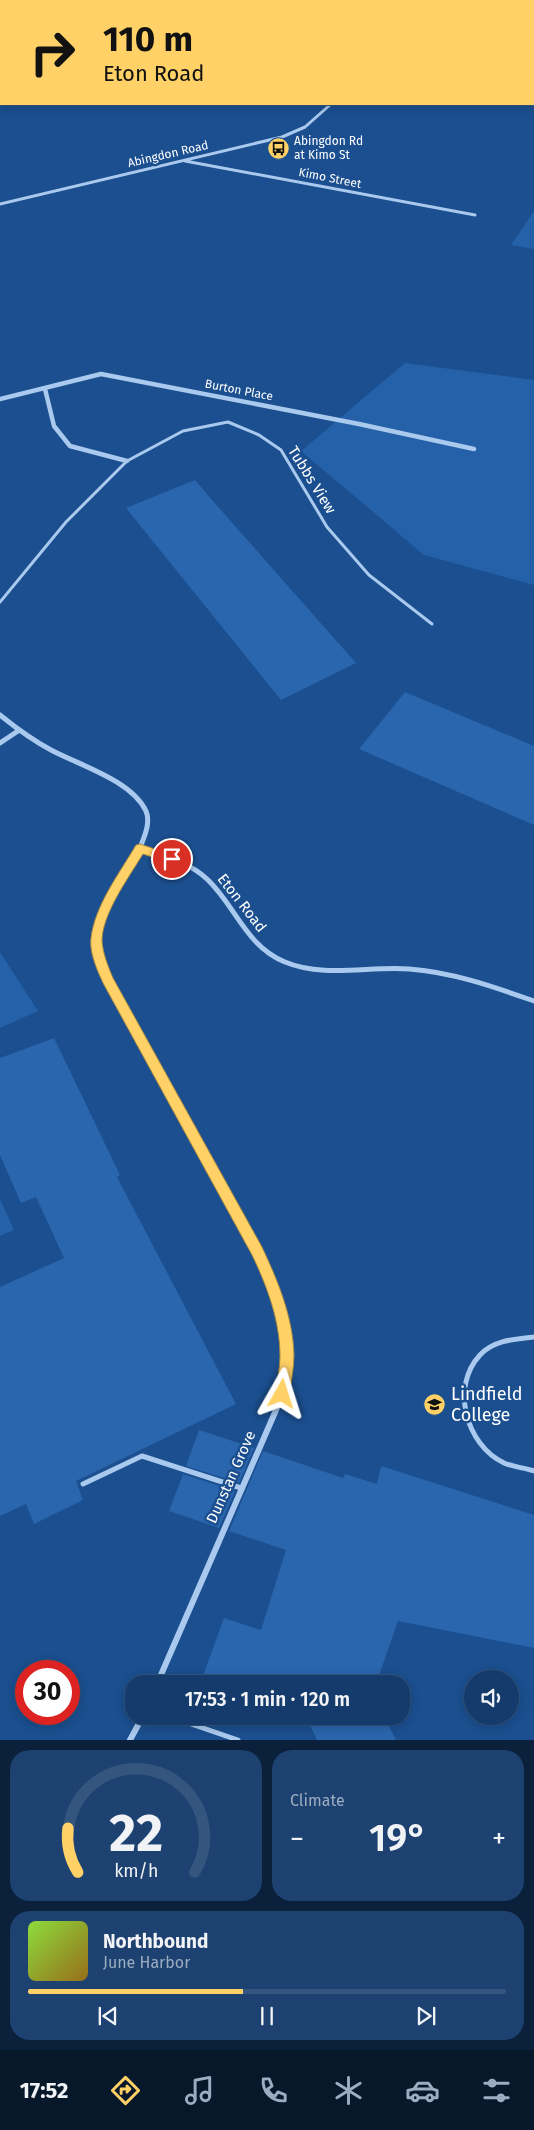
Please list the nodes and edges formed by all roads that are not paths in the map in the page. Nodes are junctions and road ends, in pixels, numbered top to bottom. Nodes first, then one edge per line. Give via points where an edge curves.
1 (330, 105) edge
2 (182, 161) junction
3 (0, 204) edge
4 (475, 215) dead end
5 (44, 389) junction
6 (0, 399) edge
7 (474, 449) dead end
8 (127, 461) junction
9 (0, 602) edge
10 (432, 624) dead end
11 (0, 715) edge
12 (18, 731) junction
13 (0, 743) edge
14 (140, 848) junction
15 (534, 1001) edge
16 (534, 1337) edge
17 (534, 1471) edge
18 (83, 1484) dead end
19 (241, 1488) junction
20 (161, 1675) edge
21 (138, 1725) edge
22 (194, 1725) edge
23 (130, 1740) edge
24 (238, 1740) edge

1 - 2 street, Abingdon Road via 305,127 282,137
2 - 3 street, Abingdon Road
2 - 4 street, Kimo Street
5 - 6 street, Burton Place
5 - 7 street, Burton Place via 101,374
5 - 8 street via 54,426 70,446
8 - 9 lane, Tubbs View via 66,522
8 - 10 lane, Tubbs View via 183,431 228,422 260,435 281,450 327,526 370,575
11 - 12 street
12 - 13 street
12 - 14 street via 134,795 147,812 147,828
14 - 15 street, Eton Road via 172,859 207,878 244,931 262,948 284,961 307,969 396,968 430,973 466,979
14 - 19 street, Dunstan Grove via 101,921 96,940 100,960 257,1251 274,1287 287,1355 282,1394
16 - 17 lane via 502,1341 484,1352 470,1368 463,1387 463,1401 470,1429 483,1448 502,1462 524,1471
18 - 19 lane via 142,1456
19 - 20 street, Dunstan Grove
21 - 23 street
22 - 24 lane

